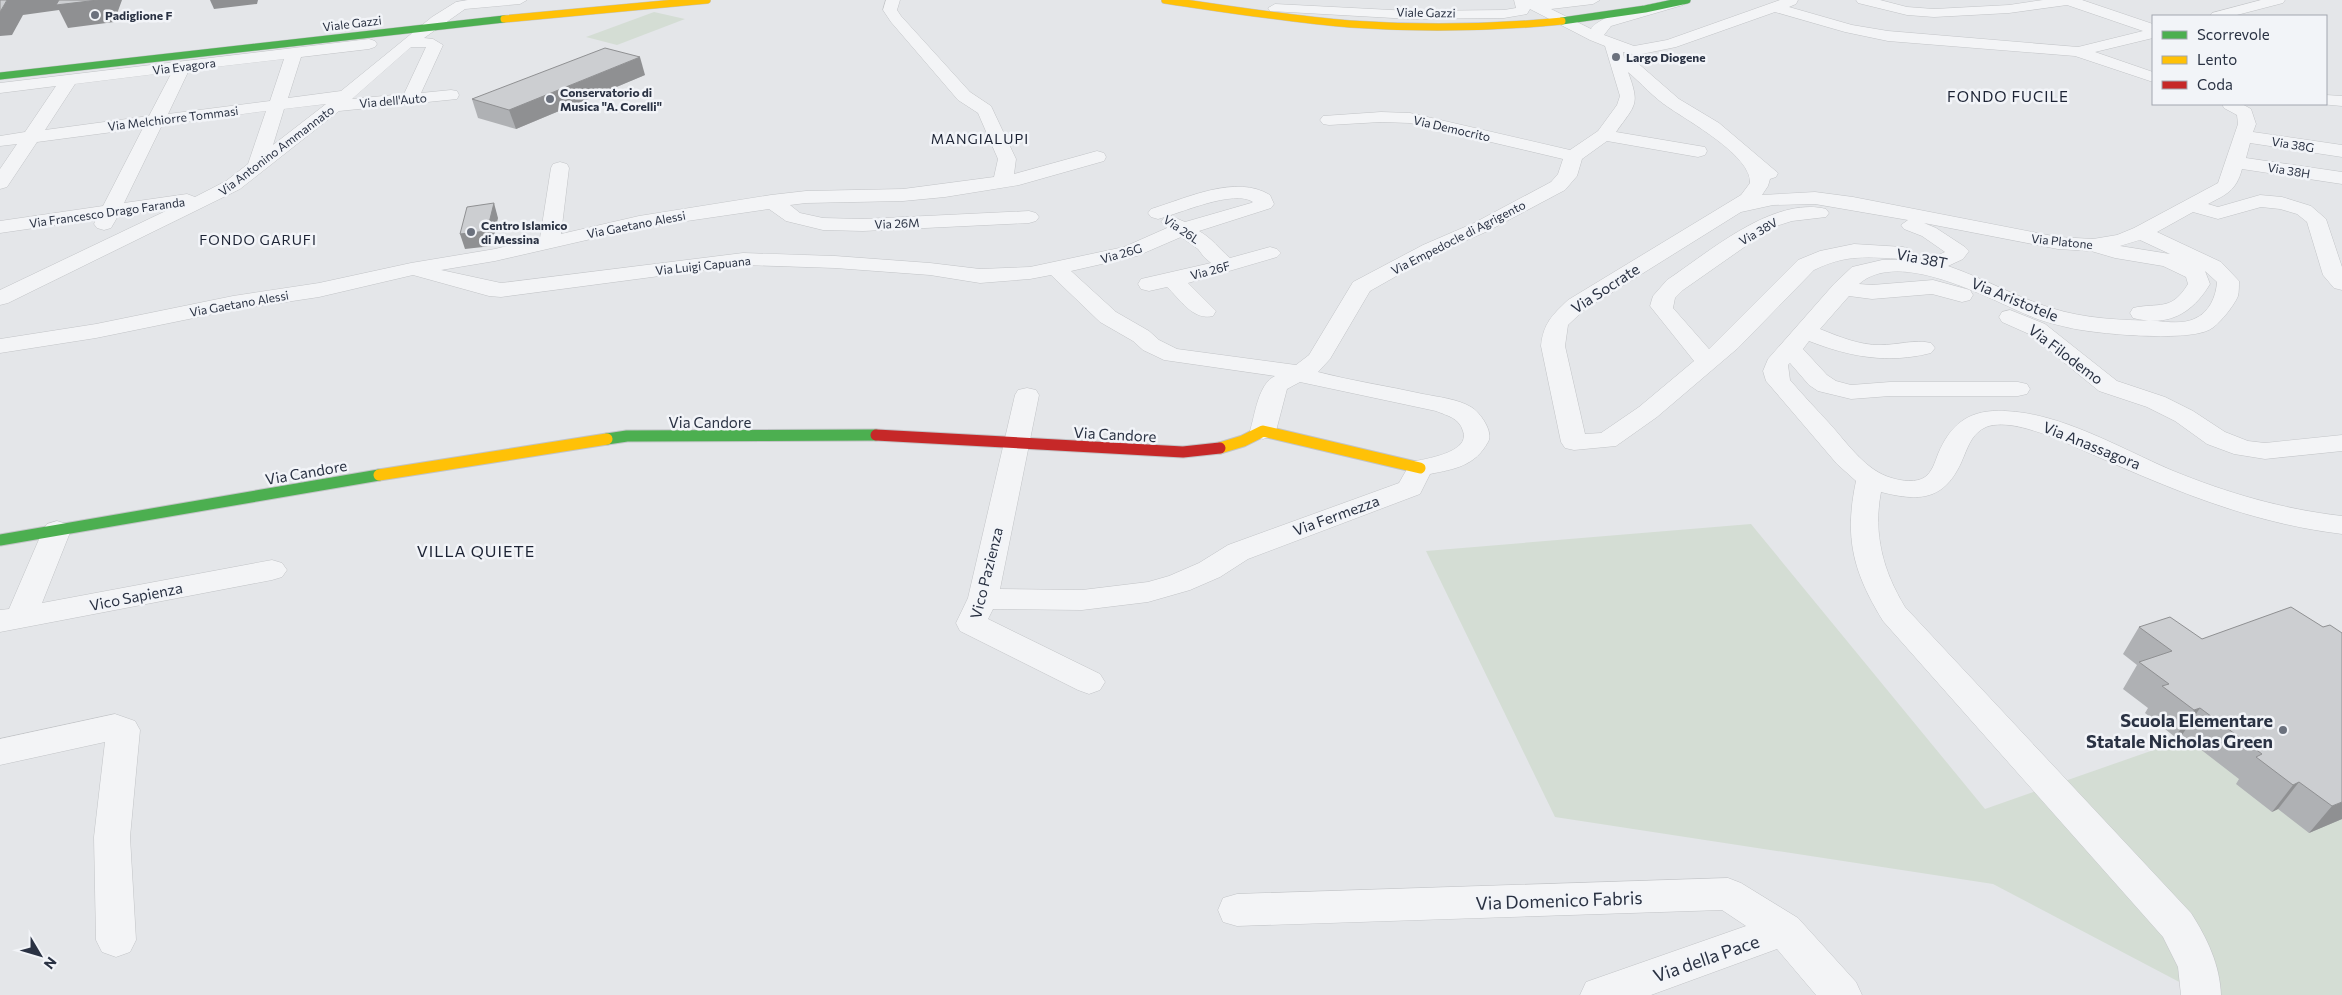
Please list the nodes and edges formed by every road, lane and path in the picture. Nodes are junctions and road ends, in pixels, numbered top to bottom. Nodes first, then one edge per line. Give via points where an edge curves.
1 (520, 0) edge
2 (639, 0) edge
3 (707, 0) edge
4 (893, 0) edge
5 (1165, 0) edge
6 (1212, 0) edge
7 (1649, 0) edge
8 (1795, 0) edge
9 (1863, 0) edge
10 (2075, 0) edge
11 (2245, 0) edge
12 (1683, 1) edge
13 (1526, 2) edge
14 (2270, 2) edge
15 (466, 3) edge
16 (1593, 5) edge
17 (1774, 7) junction
18 (1275, 8) junction
19 (2221, 15) edge
20 (1558, 17) junction
21 (2152, 23) edge
22 (432, 24) junction
23 (1478, 26) junction
24 (2152, 28) edge
25 (2152, 33) edge
26 (1595, 37) junction
27 (407, 43) junction
28 (369, 44) dead end
29 (1670, 44) junction
30 (2078, 51) junction
31 (294, 53) junction
32 (1623, 55) junction
33 (183, 66) junction
34 (0, 69) edge
35 (422, 73) junction
36 (395, 75) dead end
37 (0, 76) edge
38 (2152, 77) edge
39 (69, 80) junction
40 (0, 88) edge
41 (1686, 90) dead end
42 (451, 95) dead end
43 (410, 99) junction
44 (2327, 100) edge
45 (2342, 100) edge
46 (340, 101) junction
47 (277, 105) junction
48 (2232, 105) edge
49 (156, 120) junction
50 (1329, 120) dead end
51 (1713, 127) junction
52 (1604, 135) junction
53 (2243, 136) junction
54 (30, 137) junction
55 (0, 140) edge
56 (1698, 151) dead end
57 (2342, 151) edge
58 (1573, 156) junction
59 (1097, 157) dead end
60 (2236, 162) junction
61 (1754, 164) junction
62 (257, 166) junction
63 (560, 168) dead end
64 (2342, 178) edge
65 (1003, 182) junction
66 (0, 183) edge
67 (1790, 191) junction
68 (214, 196) junction
69 (771, 201) junction
70 (2192, 206) junction
71 (1733, 208) junction
72 (111, 211) junction
73 (1158, 212) joint
74 (1029, 217) dead end
75 (0, 227) edge
76 (1182, 230) junction
77 (2141, 232) junction
78 (550, 242) junction
79 (2093, 245) junction
80 (1270, 253) dead end
81 (89, 256) junction
82 (1944, 261) junction
83 (1227, 266) junction
84 (411, 269) junction
85 (1057, 269) junction
86 (1172, 280) junction
87 (2342, 283) edge
88 (1149, 284) dead end
89 (1842, 289) junction
90 (0, 298) edge
91 (1205, 311) dead end
92 (1796, 340) junction
93 (0, 346) edge
94 (1923, 348) dead end
95 (1708, 362) junction
96 (1299, 374) junction
97 (2018, 390) dead end
98 (1027, 395) dead end
99 (1262, 431) junction
100 (1574, 442) joint
101 (1015, 443) junction
102 (2342, 443) edge
103 (1420, 468) junction
104 (1870, 478) junction
105 (2342, 525) edge
106 (57, 530) junction
107 (0, 540) edge
108 (272, 570) dead end
109 (983, 598) junction
110 (10, 620) edge
111 (1089, 682) dead end
112 (0, 752) edge
113 (1237, 910) dead end
114 (1784, 930) junction
115 (116, 940) dead end
116 (1600, 995) edge
117 (1842, 995) edge
118 (2201, 995) edge

1 - 15 street
2 - 22 main road, Viale Gazzi
3 - 22 main road, Viale Gazzi
4 - 65 street via 890,10 896,19 964,96 985,110 1007,159
5 - 23 main road, Viale Gazzi via 1340,22
6 - 18 main road, Viale Gazzi
7 - 16 main road, Viale Gazzi
8 - 17 street
9 - 10 street via 1924,13 2009,9
10 - 21 street
10 - 24 street
11 - 14 street
12 - 20 main road, Viale Gazzi via 1628,12
12 - 26 street via 1606,23
13 - 16 street
13 - 18 street via 1522,11 1504,14 1410,15
13 - 20 street
14 - 19 street
15 - 22 street, Via Antonino Ammannato
16 - 20 main road, Viale Gazzi
17 - 29 street
17 - 30 street via 1861,32 1888,36
18 - 20 main road, Viale Gazzi via 1406,18
20 - 23 main road, Viale Gazzi
20 - 26 street
22 - 27 street, Via Antonino Ammannato
22 - 34 main road, Viale Gazzi
22 - 37 main road, Viale Gazzi
23 - 26 street via 1543,28
25 - 30 street
26 - 32 street
27 - 35 street via 435,45
27 - 46 street, Via Antonino Ammannato
28 - 31 street, Via Evagora
29 - 32 street
29 - 32 street via 1652,54 1656,60 1652,62 1641,64
30 - 38 street
31 - 33 street, Via Evagora
31 - 47 street
32 - 51 street via 1673,103
32 - 52 street via 1628,96 1626,105
33 - 39 street, Via Evagora
33 - 49 street
35 - 36 street
35 - 43 street
39 - 40 street, Via Evagora
39 - 54 street
41 - 51 street via 1698,102
42 - 43 street, Via dell'Auto
43 - 46 street, Via dell'Auto
44 - 45 street
46 - 47 street, Via Melchiorre Tommasi
46 - 62 street, Via Antonino Ammannato
47 - 49 street, Via Melchiorre Tommasi
47 - 62 street
48 - 53 street, Via Platone via 2247,118
49 - 54 street, Via Melchiorre Tommasi
49 - 72 street
50 - 58 street, Via Democrito via 1410,118
51 - 61 street
52 - 56 street
52 - 58 street
53 - 57 street, Via 38G
53 - 60 street, Via Platone
54 - 55 street, Via Melchiorre Tommasi
54 - 66 street
58 - 96 street, Via Empedocle di Agrigento via 1567,176 1558,186 1481,227 1430,249 1361,288 1318,359
59 - 65 street, Via Gaetano Alessi
60 - 64 street, Via 38H
60 - 70 street, Via Platone via 2225,187
61 - 67 street
61 - 71 street, Via Socrate via 1760,174 1760,187
62 - 68 street, Via Antonino Ammannato
63 - 78 street
65 - 69 street, Via Gaetano Alessi via 917,195 806,197
67 - 71 street, Via Socrate
67 - 79 street, Via Platone via 2050,242
68 - 72 street, Via Francesco Drago Faranda
68 - 81 street, Via Antonino Ammannato
69 - 74 street, Via 26M via 805,221 831,224
69 - 78 street, Via Gaetano Alessi via 639,222
70 - 77 street, Via Platone
70 - 87 street via 2218,213 2260,201 2304,210 2316,219 2334,275
71 - 100 street, Via Socrate via 1590,296 1558,322 1552,346
72 - 75 street, Via Francesco Drago Faranda
72 - 81 street
73 - 76 street, Via 26L
73 - 76 street, Via 26G via 1233,191 1252,192 1263,199 1264,204 1258,208
76 - 83 street, Via 26L via 1207,246
76 - 85 street, Via 26G via 1130,252
77 - 79 street, Via Platone via 2122,240
77 - 89 street, Via Aristotele via 2213,267 2228,281 2227,296 2206,323 2179,329 2073,322 2040,312 1956,276 1911,266 1882,266 1866,270
78 - 84 street, Via Gaetano Alessi
79 - 82 street, Via 38T via 2179,264 2196,274 2199,284 2184,305 2167,312 2088,311 2047,301
80 - 83 street, Via 26F
81 - 90 street, Via Antonino Ammannato
82 - 95 street, Via 38T via 1868,250 1840,252 1817,260 1798,272
82 - 95 street, Via 38V via 1958,251 1929,232 1910,225 1825,213 1773,220 1675,285 1664,296 1661,306 1664,311
83 - 86 street, Via 26F
84 - 85 street, Via Luigi Capuana via 501,290 743,260 835,262 980,276
84 - 93 street, Via Gaetano Alessi via 319,290 240,302 96,332
85 - 96 street via 1108,317 1160,350 1172,355
86 - 88 street, Via 26F
86 - 91 street
89 - 92 street, Via Aristotele
89 - 102 street, Via Filodemo via 1872,292 1934,287 1960,294 2037,329 2108,386 2163,406 2216,438 2243,448 2264,452
92 - 94 street via 1880,352
92 - 97 street via 1818,380 1850,392
92 - 104 street, Via Aristotele via 1776,364 1778,380 1853,466
95 - 100 street, Via 38T via 1614,436 1597,442
96 - 99 street, Via Empedocle di Agrigento via 1275,388
96 - 103 street via 1442,405 1469,418 1477,440 1468,453 1446,463
98 - 101 street, Vico Pazienza
99 - 101 main road, Via Candore via 1246,442 1228,447 1183,452
99 - 103 main road
101 - 106 main road, Via Candore via 885,435 627,436
101 - 109 street, Vico Pazienza
103 - 109 street, Via Fermezza via 1410,488 1238,552 1210,570 1170,586 1126,596 1056,602
104 - 105 street, Via Anassagora via 1901,488 1926,487 1941,475 1966,429 1979,422 2012,419 2059,431 2256,510 2314,523
104 - 118 street via 1864,521 1868,565 1894,614 2177,925 2196,959
106 - 107 main road, Via Candore
106 - 110 street
108 - 110 street, Vico Sapienza
109 - 111 street, Vico Pazienza via 971,623
112 - 115 street via 115,728 122,730 112,836
113 - 114 street, Via Domenico Fabris via 1728,894
114 - 116 street, Via della Pace
114 - 117 street, Via Domenico Fabris

